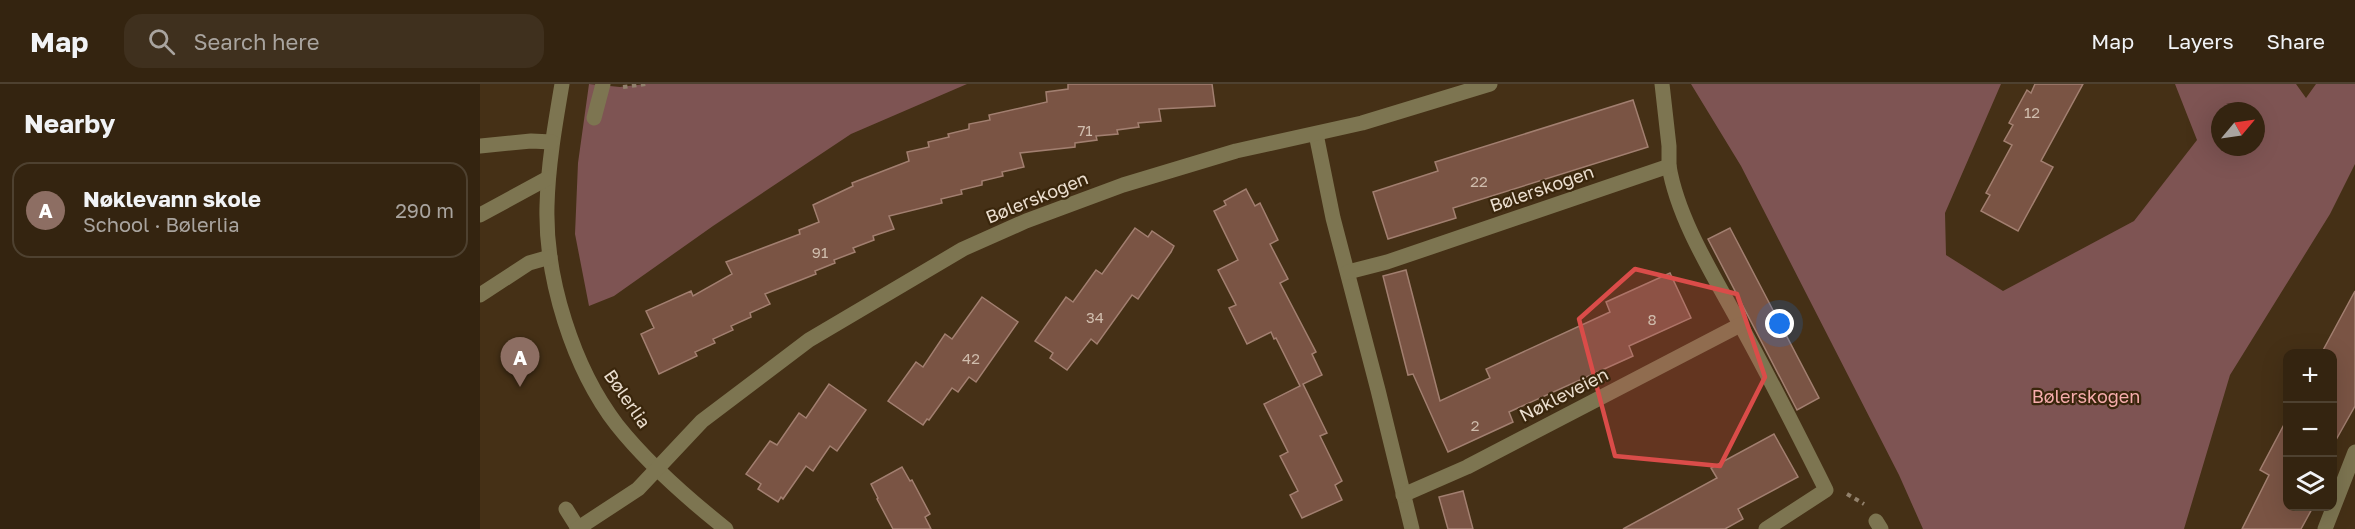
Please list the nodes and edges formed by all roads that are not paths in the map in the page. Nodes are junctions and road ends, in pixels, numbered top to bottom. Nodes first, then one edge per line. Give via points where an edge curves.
1 (562, 84) edge
2 (603, 84) edge
3 (1490, 84) edge
4 (1662, 84) edge
5 (594, 118) dead end
6 (1316, 134) junction
7 (552, 142) junction
8 (480, 146) edge
9 (1669, 166) junction
10 (548, 178) junction
11 (480, 215) edge
12 (550, 257) junction
13 (1348, 272) junction
14 (480, 295) edge
15 (1740, 325) junction
16 (2355, 452) edge
17 (657, 468) junction
18 (1403, 495) junction
19 (566, 508) dead end
20 (578, 529) edge
21 (725, 529) edge
22 (1412, 529) edge
23 (1766, 529) edge
24 (2325, 529) edge

1 - 7 street, Bølerlia
2 - 5 street
3 - 6 street, Bølerskogen
4 - 9 street
6 - 13 street
6 - 17 street, Bølerskogen via 1236,151 1123,185 963,249 809,340 702,421
7 - 8 street
7 - 10 street, Bølerlia
9 - 13 street, Bølerskogen
9 - 15 street via 1672,185 1706,264
10 - 11 street
10 - 12 street, Bølerlia
12 - 14 street via 528,263
12 - 17 street, Bølerlia via 560,304 585,373 616,423
13 - 18 street
15 - 18 street, Nøkleveien via 1467,467
15 - 23 street via 1826,490
16 - 24 street
17 - 20 street, Bølerskogen via 638,489
17 - 21 street, Bølerlia
18 - 22 street
19 - 20 street

